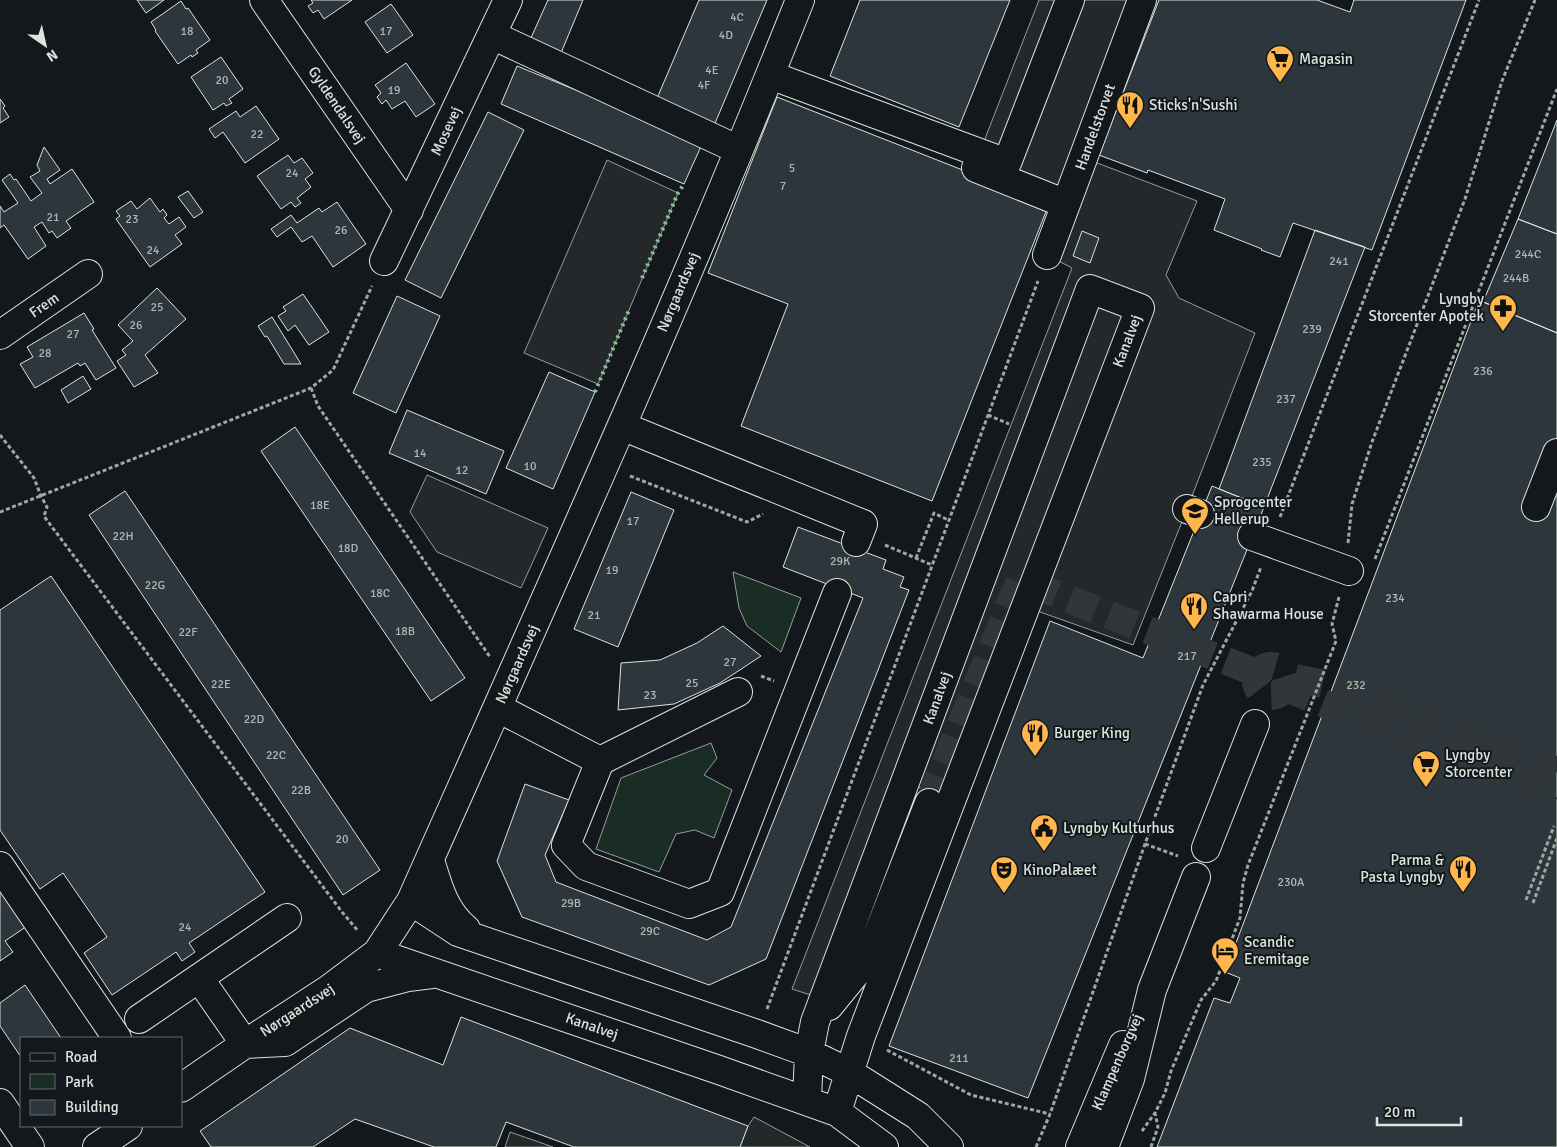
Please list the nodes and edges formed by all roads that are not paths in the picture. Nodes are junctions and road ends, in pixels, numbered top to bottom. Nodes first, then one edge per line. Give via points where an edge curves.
1 (264, 0) edge
2 (508, 0) edge
3 (800, 0) edge
4 (1070, 0) edge
5 (1142, 0) edge
6 (492, 36) junction
7 (770, 76) junction
8 (739, 150) junction
9 (974, 168) dead end
10 (1066, 204) junction
11 (409, 210) junction
12 (1047, 255) road end
13 (384, 261) road end
14 (88, 274) dead end
15 (0, 335) edge
16 (622, 426) junction
17 (1557, 453) edge
18 (1536, 507) dead end
19 (1252, 536) dead end
20 (858, 538) tunnel mouth
21 (1350, 571) road end
22 (837, 593) tunnel mouth
23 (738, 692) dead end
24 (503, 696) junction
25 (1255, 724) dead end
26 (600, 761) junction
27 (929, 803) tunnel mouth
28 (1206, 848) dead end
29 (430, 860) junction
30 (0, 866) edge
31 (1196, 877) dead end
32 (411, 901) junction
33 (288, 918) dead end
34 (476, 938) junction
35 (376, 953) junction
36 (436, 973) junction
37 (199, 978) junction
38 (1152, 990) junction
39 (139, 1019) dead end
40 (815, 1022) junction
41 (117, 1037) edge
42 (245, 1044) junction
43 (809, 1053) junction
44 (850, 1073) junction
45 (182, 1087) edge
46 (807, 1100) junction
47 (0, 1104) edge
48 (837, 1112) junction
49 (127, 1127) edge
50 (30, 1147) edge
51 (97, 1147) edge
52 (884, 1147) edge
53 (949, 1147) edge
54 (1080, 1147) edge
55 (1104, 1147) edge

1 - 11 street, Gyldendalsvej
2 - 6 street, Mosevej
3 - 7 street, Nørgaardsvej
4 - 7 street via 1007,163
5 - 10 street, Handelstorvet
6 - 8 street
6 - 11 street, Mosevej
7 - 8 street, Nørgaardsvej
8 - 16 street, Nørgaardsvej
9 - 10 street
10 - 12 street, Handelstorvet
11 - 13 street, Mosevej
14 - 15 street, Frem
16 - 20 street via 863,524
16 - 24 street, Nørgaardsvej
17 - 18 street
19 - 21 street
22 - 26 street via 720,892 689,904 586,866 566,845
23 - 26 street
24 - 26 street
24 - 29 street, Nørgaardsvej
25 - 28 street
27 - 40 street via 869,957
29 - 32 street, Nørgaardsvej
29 - 34 street via 448,909 458,923
30 - 41 street
31 - 38 street
32 - 34 street via 458,932
32 - 35 street, Nørgaardsvej
33 - 37 street
34 - 43 street
35 - 36 street, Kanalvej
35 - 42 street, Nørgaardsvej via 329,989
36 - 42 street via 366,988 285,1042
36 - 46 street, Kanalvej
37 - 39 street
37 - 42 street
38 - 54 street, Klampenborgvej via 1130,1028
38 - 55 street, Klampenborgvej via 1130,1078
40 - 43 street, Kanalvej
40 - 44 street, Kanalvej via 1090,289 1140,308 861,1036
42 - 45 street, Nørgaardsvej
43 - 44 street
43 - 46 street, Kanalvej
44 - 48 street, Kanalvej
44 - 53 street via 918,1116
46 - 48 street, Kanalvej
47 - 50 street
48 - 52 street, Kanalvej
49 - 51 street

